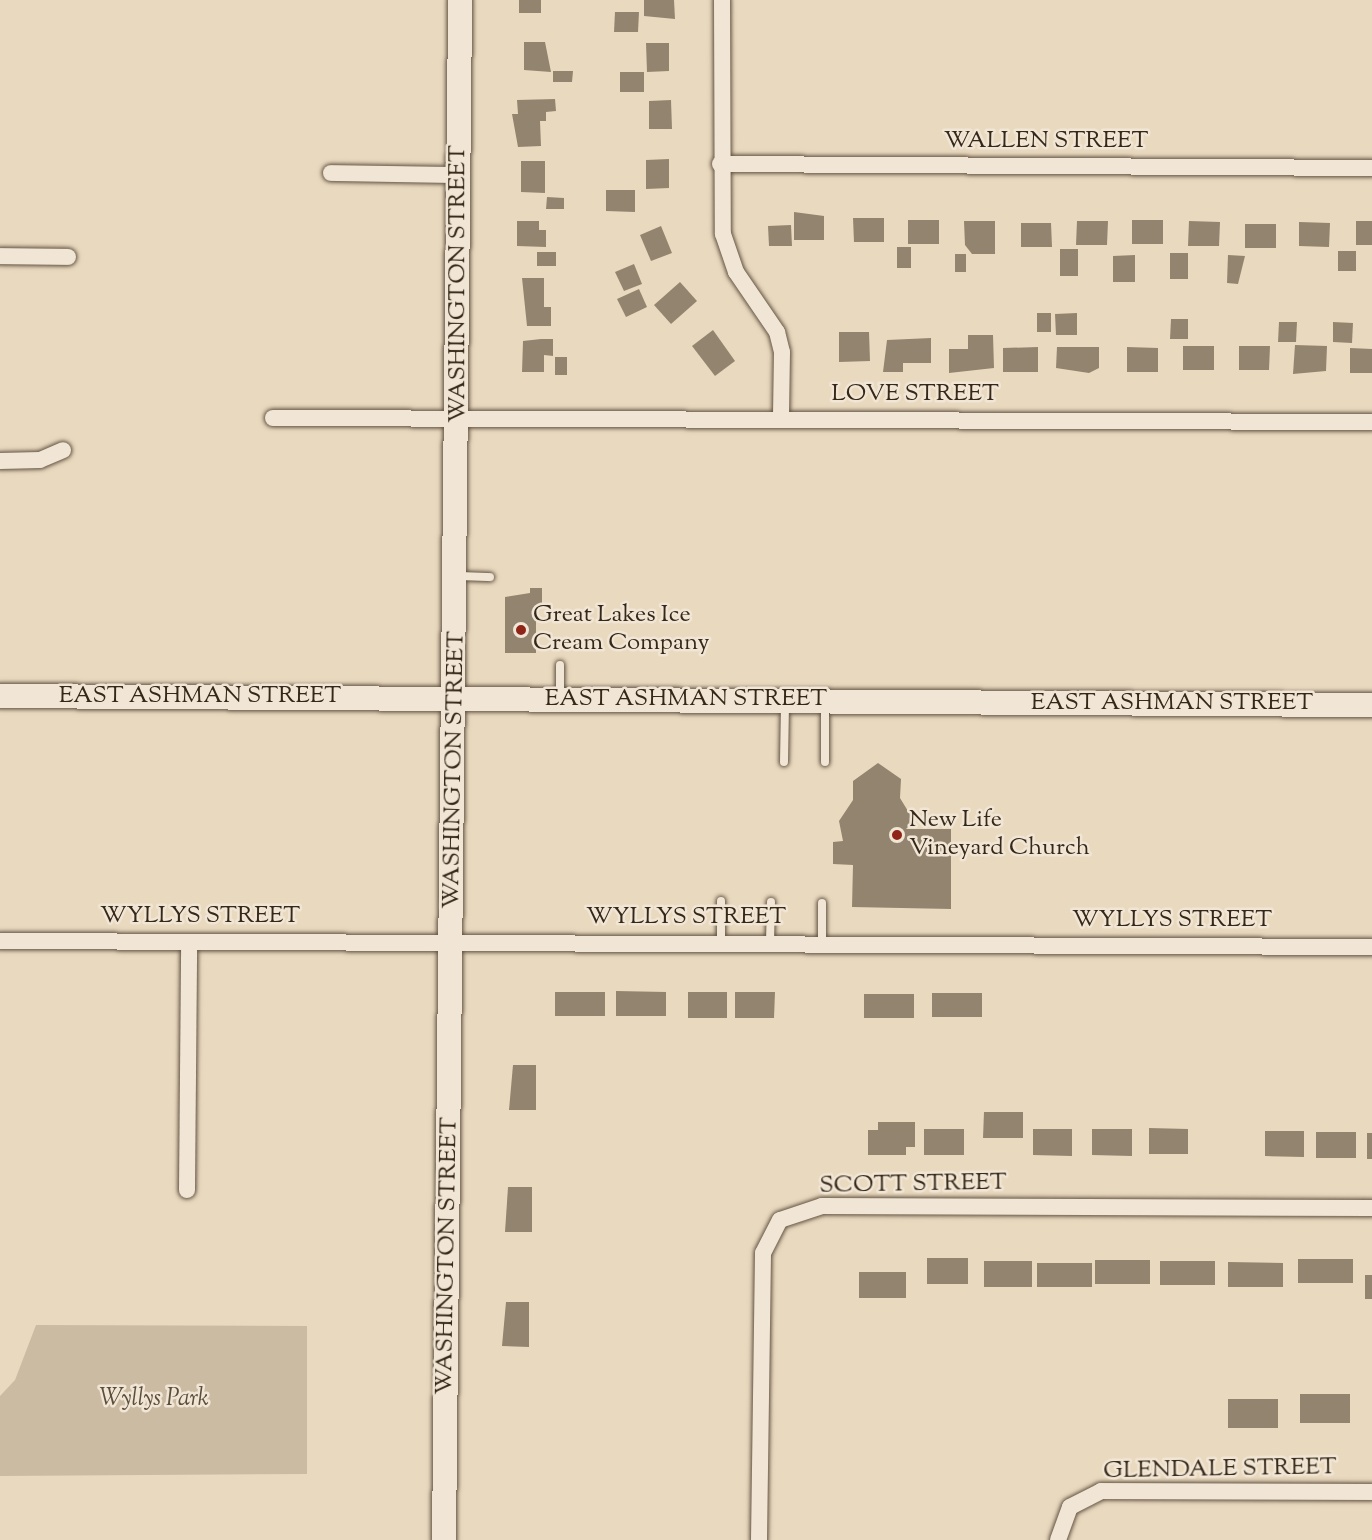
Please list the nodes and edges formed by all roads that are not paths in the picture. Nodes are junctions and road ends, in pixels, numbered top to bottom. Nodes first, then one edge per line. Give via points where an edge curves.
1 (460, 0) edge
2 (722, 0) edge
3 (720, 164) junction
4 (1372, 168) edge
5 (331, 173) dead end
6 (460, 175) junction
7 (0, 256) edge
8 (68, 257) dead end
9 (459, 416) junction
10 (273, 418) dead end
11 (781, 418) junction
12 (1372, 422) edge
13 (63, 450) dead end
14 (0, 461) edge
15 (457, 576) junction
16 (490, 577) dead end
17 (560, 665) dead end
18 (0, 696) edge
19 (456, 699) junction
20 (560, 699) junction
21 (784, 701) junction
22 (825, 701) junction
23 (1372, 705) edge
24 (784, 762) dead end
25 (825, 762) dead end
26 (721, 901) dead end
27 (771, 902) dead end
28 (822, 903) dead end
29 (0, 940) edge
30 (189, 942) junction
31 (452, 942) junction
32 (721, 942) junction
33 (770, 942) junction
34 (822, 943) junction
35 (1372, 947) edge
36 (187, 1190) dead end
37 (1372, 1208) edge
38 (1372, 1492) edge
39 (444, 1540) edge
40 (759, 1540) edge
41 (1058, 1540) edge

1 - 6 street, WASHINGTON STREET
2 - 3 street
3 - 4 street, WALLEN STREET
3 - 11 street via 728,254 769,317 782,352
5 - 6 street
6 - 9 street, WASHINGTON STREET
7 - 8 street
9 - 10 street, LOVE STREET
9 - 11 street, LOVE STREET
9 - 15 street, WASHINGTON STREET
11 - 12 street, LOVE STREET
13 - 14 street via 40,460
15 - 16 lane
15 - 19 street, WASHINGTON STREET
17 - 20 lane
18 - 19 street, EAST ASHMAN STREET
19 - 20 street, EAST ASHMAN STREET
19 - 31 street, WASHINGTON STREET
20 - 21 street, EAST ASHMAN STREET
21 - 22 street, EAST ASHMAN STREET
21 - 24 lane
22 - 23 street, EAST ASHMAN STREET
22 - 25 lane
26 - 32 lane
27 - 33 lane
28 - 34 lane
29 - 30 street, WYLLYS STREET
30 - 31 street, WYLLYS STREET
30 - 36 street
31 - 32 street, WYLLYS STREET
31 - 39 street, WASHINGTON STREET
32 - 33 street, WYLLYS STREET
33 - 34 street, WYLLYS STREET
34 - 35 street, WYLLYS STREET
37 - 40 street, SCOTT STREET via 822,1206 780,1220 763,1253
38 - 41 street, GLENDALE STREET via 1101,1491 1070,1507

